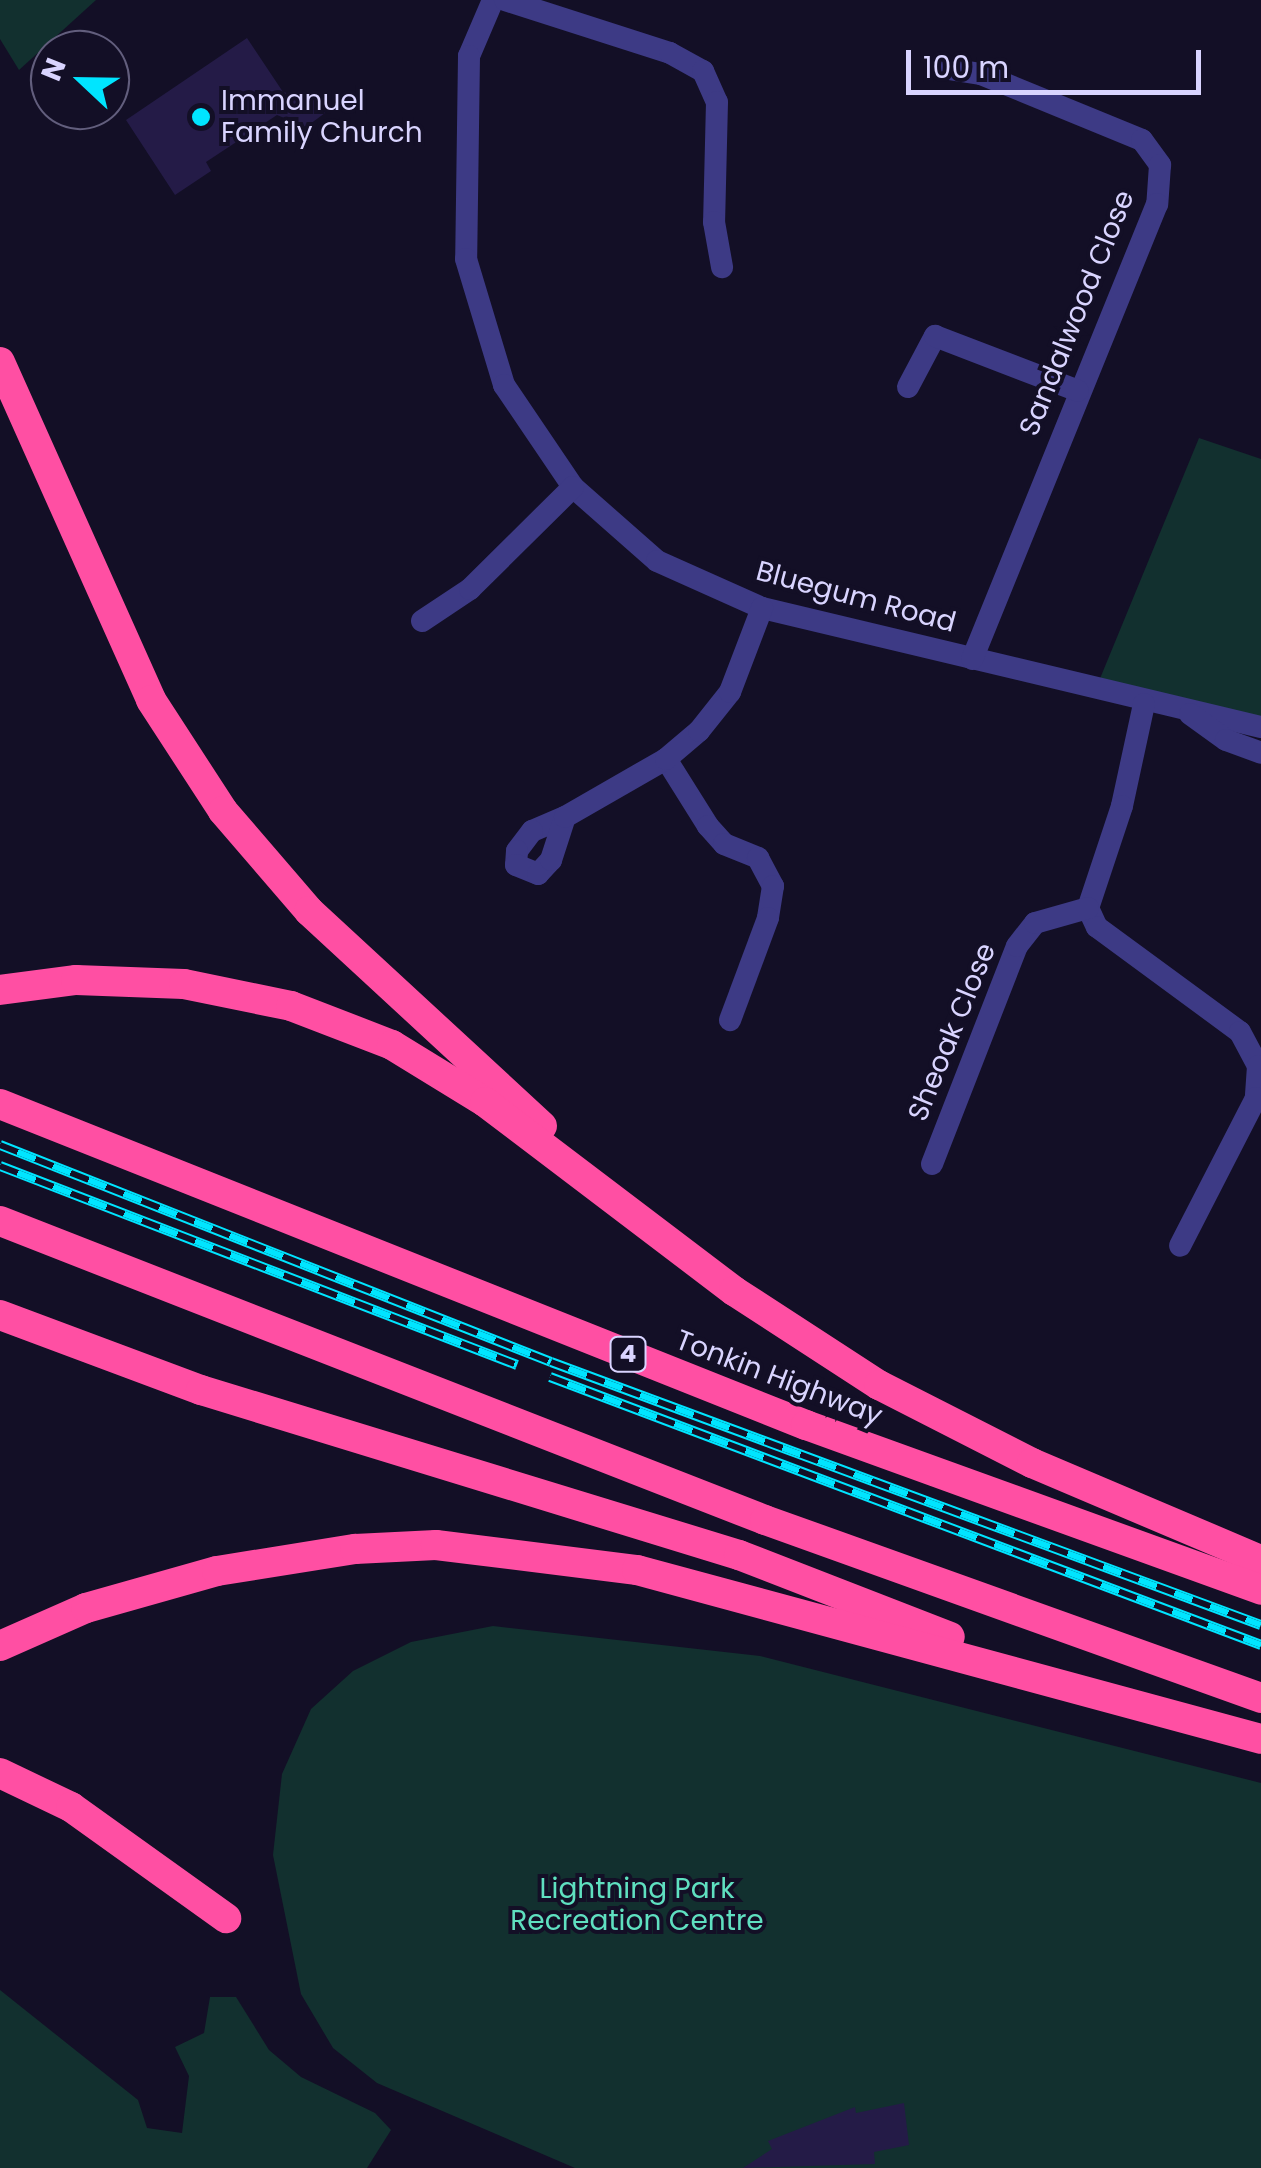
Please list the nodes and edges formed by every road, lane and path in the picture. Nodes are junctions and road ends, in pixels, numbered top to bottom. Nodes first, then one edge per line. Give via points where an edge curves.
1 (493, 0) edge
2 (505, 0) edge
3 (936, 67) dead end
4 (722, 266) dead end
5 (0, 362) edge
6 (908, 387) dead end
7 (1078, 390) junction
8 (573, 487) junction
9 (762, 608) junction
10 (422, 621) dead end
11 (972, 659) junction
12 (1144, 704) junction
13 (1190, 714) junction
14 (1261, 727) edge
15 (1261, 753) edge
16 (666, 759) junction
17 (565, 817) dead end
18 (1088, 908) junction
19 (0, 990) edge
20 (730, 1020) dead end
21 (0, 1104) edge
22 (932, 1164) dead end
23 (592, 1179) junction
24 (0, 1221) edge
25 (1180, 1246) dead end
26 (0, 1315) edge
27 (1261, 1560) edge
28 (1261, 1590) edge
29 (0, 1646) edge
30 (1079, 1687) junction
31 (1261, 1698) edge
32 (1261, 1740) edge
33 (0, 1773) edge
34 (226, 1918) dead end

1 - 8 street, Bluegum Road via 469,56 466,259 504,385
2 - 4 street via 670,53 703,72 717,102 714,222
3 - 7 street, Sandalwood Close via 981,74 1142,140 1160,164 1157,204
5 - 23 highway via 150,700 223,811 310,910 506,1088
6 - 7 street via 935,336
7 - 11 street, Sandalwood Close
8 - 9 street, Bluegum Road via 657,561
8 - 10 street via 470,588
9 - 11 street, Bluegum Road
9 - 16 street via 730,692
11 - 12 street, Bluegum Road
12 - 13 street, Bluegum Road
12 - 18 street via 1122,806
13 - 14 street, Bluegum Road via 1228,715
13 - 15 street, Bluegum Road
16 - 17 street
16 - 20 street via 708,826 724,844 758,858 774,886
18 - 22 street, Sheoak Close via 1035,923 1017,946
18 - 25 street via 1097,927 1240,1032 1258,1066 1256,1098
19 - 23 highway via 130,980 291,1006 440,1072
21 - 28 highway, Tonkin Highway / 4 via 806,1425
23 - 27 highway via 734,1291 879,1385 1032,1464
24 - 31 highway via 765,1520
26 - 30 highway via 184,1384 740,1555
29 - 30 highway via 86,1608 216,1570 356,1549 436,1545 637,1570
30 - 32 highway
33 - 34 highway via 71,1807

